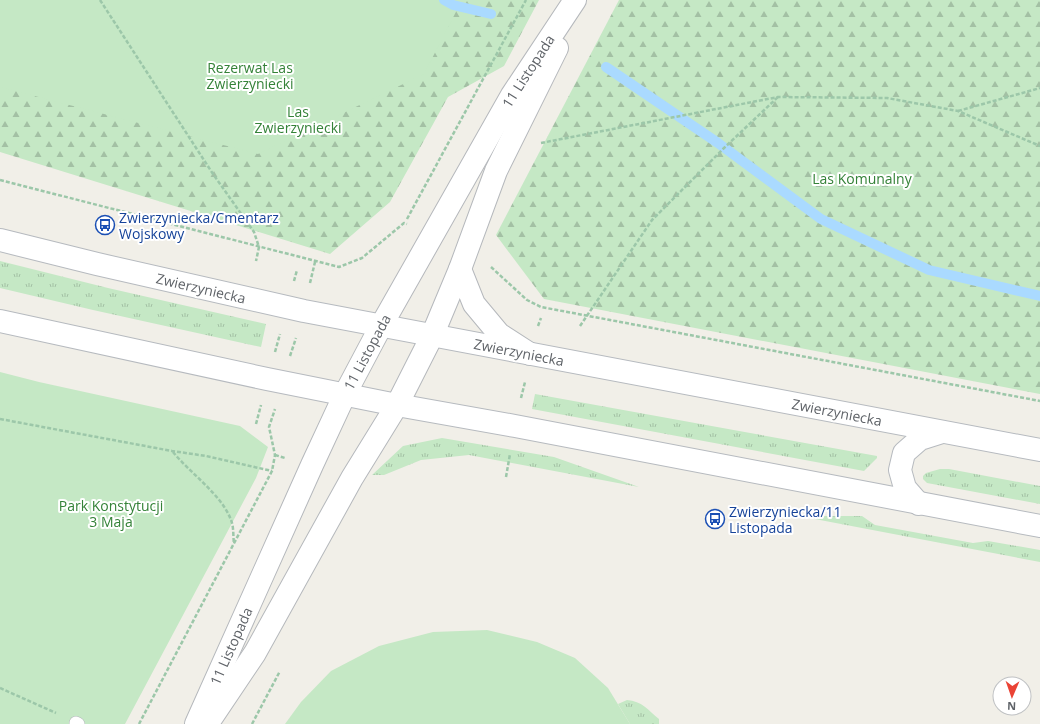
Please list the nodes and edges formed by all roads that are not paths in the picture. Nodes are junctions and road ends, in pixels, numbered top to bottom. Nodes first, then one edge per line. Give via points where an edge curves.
1 (576, 0) edge
2 (581, 0) edge
3 (0, 240) edge
4 (463, 262) junction
5 (0, 321) edge
6 (380, 326) junction
7 (432, 336) junction
8 (531, 354) junction
9 (345, 394) junction
10 (397, 405) junction
11 (944, 432) junction
12 (1040, 450) edge
13 (919, 504) junction
14 (1040, 526) edge
15 (196, 724) edge
16 (207, 724) edge

1 - 6 main road, 11 Listopada via 512,94
2 - 4 main road, 11 Listopada via 496,171
3 - 6 main road, Zwierzyniecka
4 - 7 main road, 11 Listopada
4 - 8 main road via 474,304 499,334
5 - 9 main road
6 - 7 main road, Zwierzyniecka
6 - 9 main road, 11 Listopada
7 - 8 main road, Zwierzyniecka
7 - 10 main road, 11 Listopada
8 - 11 main road, Zwierzyniecka
9 - 10 main road
9 - 15 main road, 11 Listopada
10 - 13 main road
10 - 16 main road, 11 Listopada via 352,478 255,653
11 - 12 main road, Zwierzyniecka
11 - 13 main road via 920,439 904,453 900,470 905,488
13 - 14 main road

